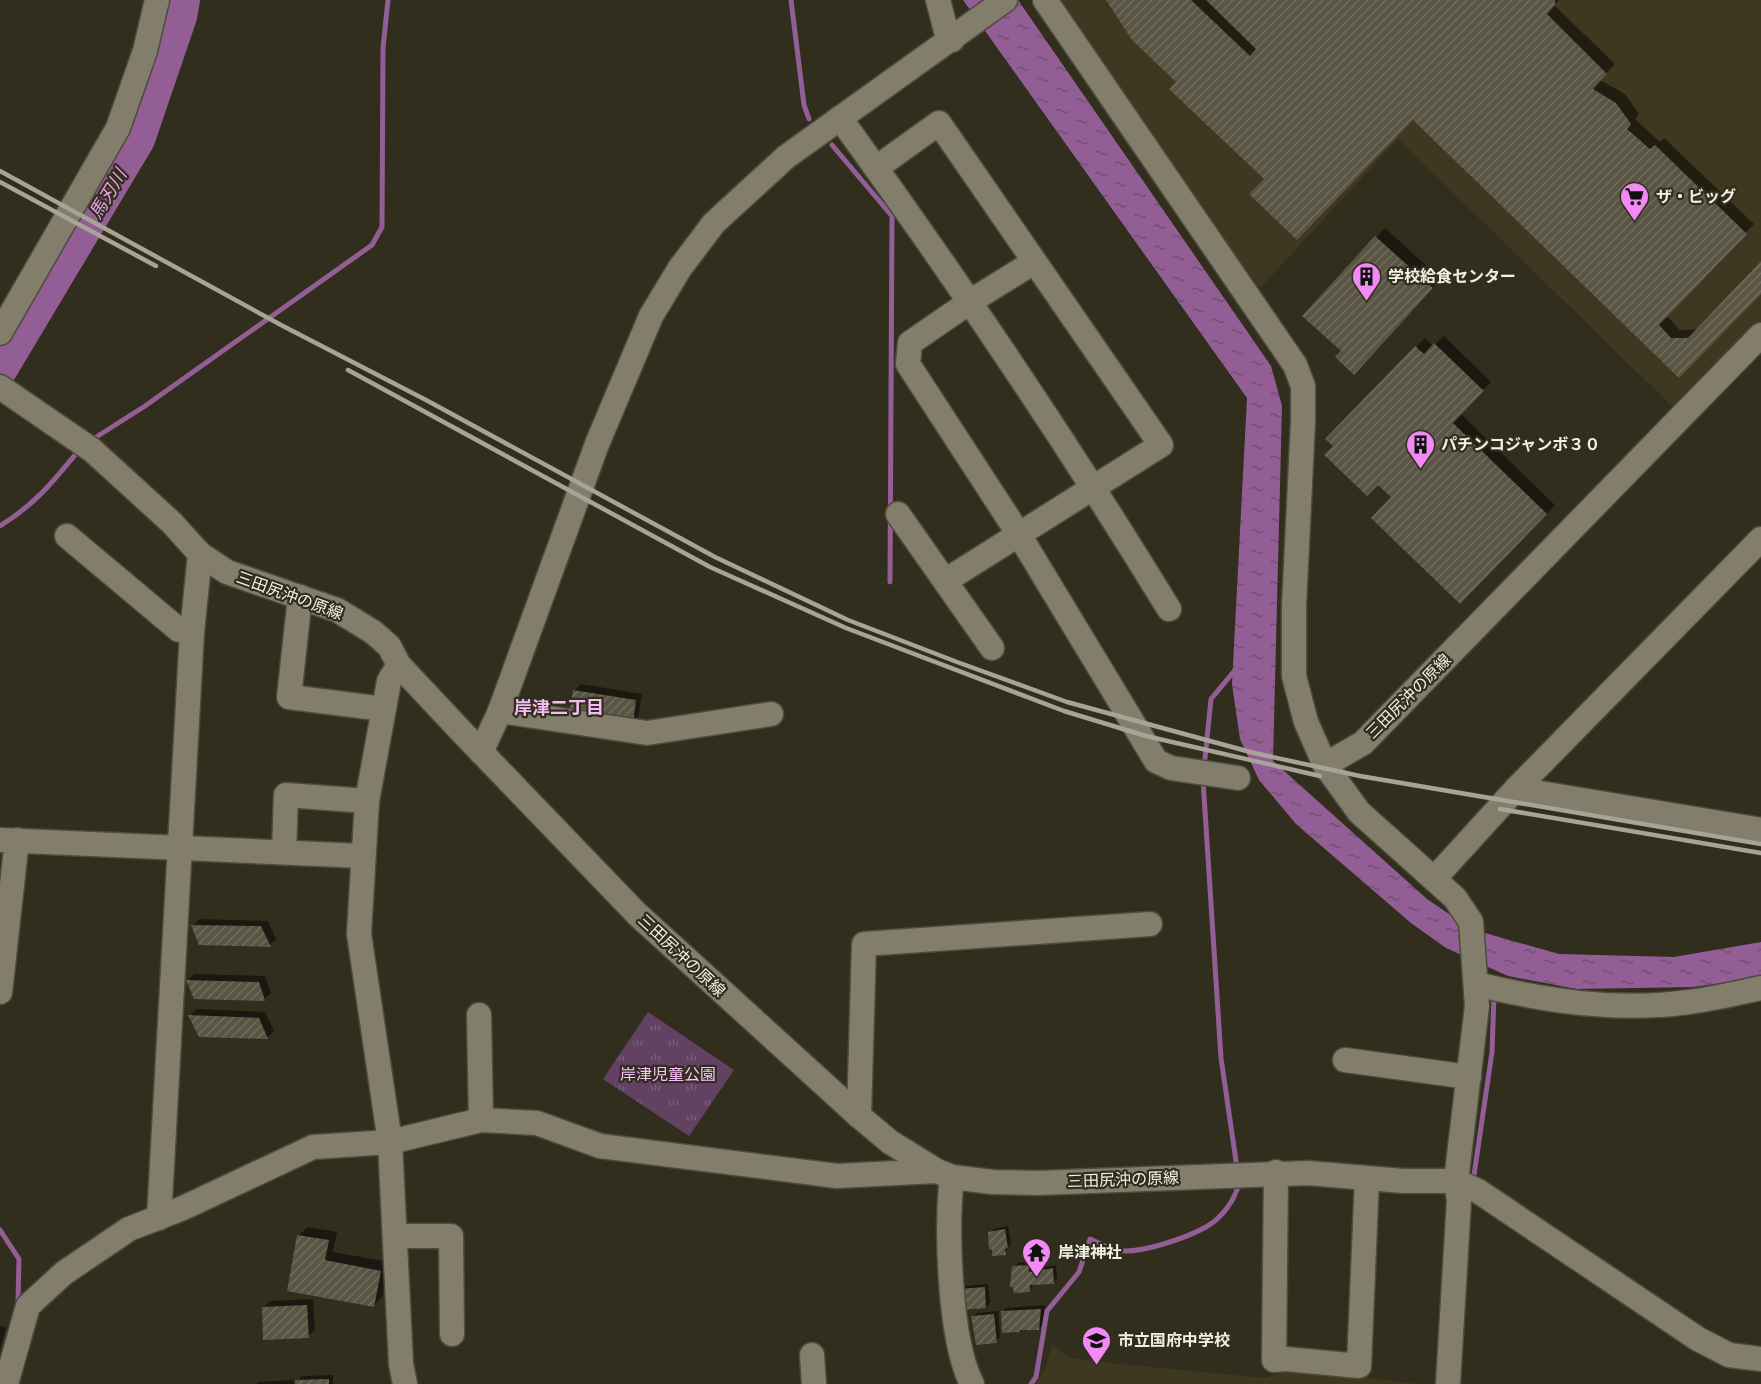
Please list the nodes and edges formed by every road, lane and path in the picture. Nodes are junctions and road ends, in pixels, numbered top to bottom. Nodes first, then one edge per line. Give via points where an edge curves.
1 (157, 0) edge
2 (938, 0) edge
3 (1005, 0) edge
4 (1045, 0) edge
5 (956, 37) junction
6 (840, 118) junction
7 (876, 168) junction
8 (1034, 262) junction
9 (971, 300) junction
10 (0, 333) edge
11 (1761, 335) edge
12 (5, 390) edge
13 (1093, 485) junction
14 (898, 514) dead end
15 (1018, 533) junction
16 (67, 536) dead end
17 (1761, 539) edge
18 (200, 554) junction
19 (945, 581) junction
20 (300, 597) junction
21 (1169, 609) dead end
22 (192, 632) junction
23 (992, 648) dead end
24 (399, 665) junction
25 (384, 709) junction
26 (500, 711) junction
27 (771, 714) dead end
28 (481, 752) junction
29 (1325, 765) junction
30 (1238, 778) dead end
31 (1516, 789) junction
32 (367, 801) junction
33 (1761, 830) edge
34 (9, 840) edge
35 (181, 847) junction
36 (284, 852) junction
37 (363, 856) junction
38 (1434, 879) junction
39 (1150, 924) dead end
40 (1476, 978) junction
41 (1761, 988) edge
42 (0, 992) edge
43 (479, 1015) dead end
44 (1345, 1060) dead end
45 (1469, 1077) junction
46 (859, 1116) junction
47 (482, 1120) junction
48 (390, 1142) junction
49 (1276, 1172) junction
50 (945, 1174) junction
51 (1367, 1178) junction
52 (1456, 1181) junction
53 (159, 1218) junction
54 (395, 1236) junction
55 (452, 1334) dead end
56 (812, 1355) dead end
57 (1761, 1359) edge
58 (6, 1384) edge
59 (405, 1384) edge
60 (814, 1384) edge
61 (972, 1384) edge
62 (1448, 1384) edge

1 - 10 street via 145,51 118,128
2 - 5 street via 946,31
3 - 5 street
4 - 29 street via 1251,298 1295,365 1303,386 1294,676 1306,722
5 - 6 street
6 - 7 street
6 - 26 street via 786,157 714,223 651,316 597,444
7 - 8 street via 939,123
7 - 9 street
8 - 9 street
8 - 13 street via 1161,445
9 - 13 street
9 - 15 street via 910,343 908,364
11 - 29 street, 三田尻沖の原線 via 1363,743
12 - 18 street, 三田尻沖の原線 via 83,444
13 - 15 street
13 - 21 street
14 - 19 street
15 - 19 street
15 - 30 street via 1156,761 1171,768
16 - 22 street via 179,630
17 - 31 street
18 - 20 street, 三田尻沖の原線 via 227,572
18 - 22 street
19 - 23 street
20 - 24 street, 三田尻沖の原線 via 337,610 373,632 389,646
20 - 25 street via 289,697
22 - 35 street
24 - 25 street via 389,681
24 - 28 street, 三田尻沖の原線
25 - 32 street
26 - 27 street via 647,734
26 - 28 street
28 - 46 street, 三田尻沖の原線 via 637,914
29 - 38 street via 1359,812
31 - 33 street
31 - 38 street
32 - 36 street via 286,795
32 - 37 street
34 - 35 street
34 - 42 street
35 - 36 street
35 - 53 street
36 - 37 street
37 - 48 street via 358,934
38 - 40 street via 1455,898 1471,922
39 - 46 street via 864,944
40 - 41 street via 1530,998 1604,1006 1688,1002
40 - 45 street
43 - 47 street
44 - 45 street
45 - 52 street
46 - 50 street, 三田尻沖の原線 via 890,1142
47 - 48 street
47 - 50 street via 537,1123 600,1146 837,1176
48 - 53 street via 313,1147
48 - 54 street
49 - 50 street, 三田尻沖の原線 via 1038,1182 992,1182
49 - 51 street, 三田尻沖の原線
49 - 51 street via 1274,1360 1359,1366
50 - 61 street via 957,1325 963,1364
51 - 52 street, 三田尻沖の原線
52 - 57 street via 1478,1191 1698,1339 1729,1355
52 - 62 street via 1459,1200
53 - 58 street via 129,1229 74,1266 28,1306
54 - 55 street via 450,1236
54 - 59 street
56 - 60 street

